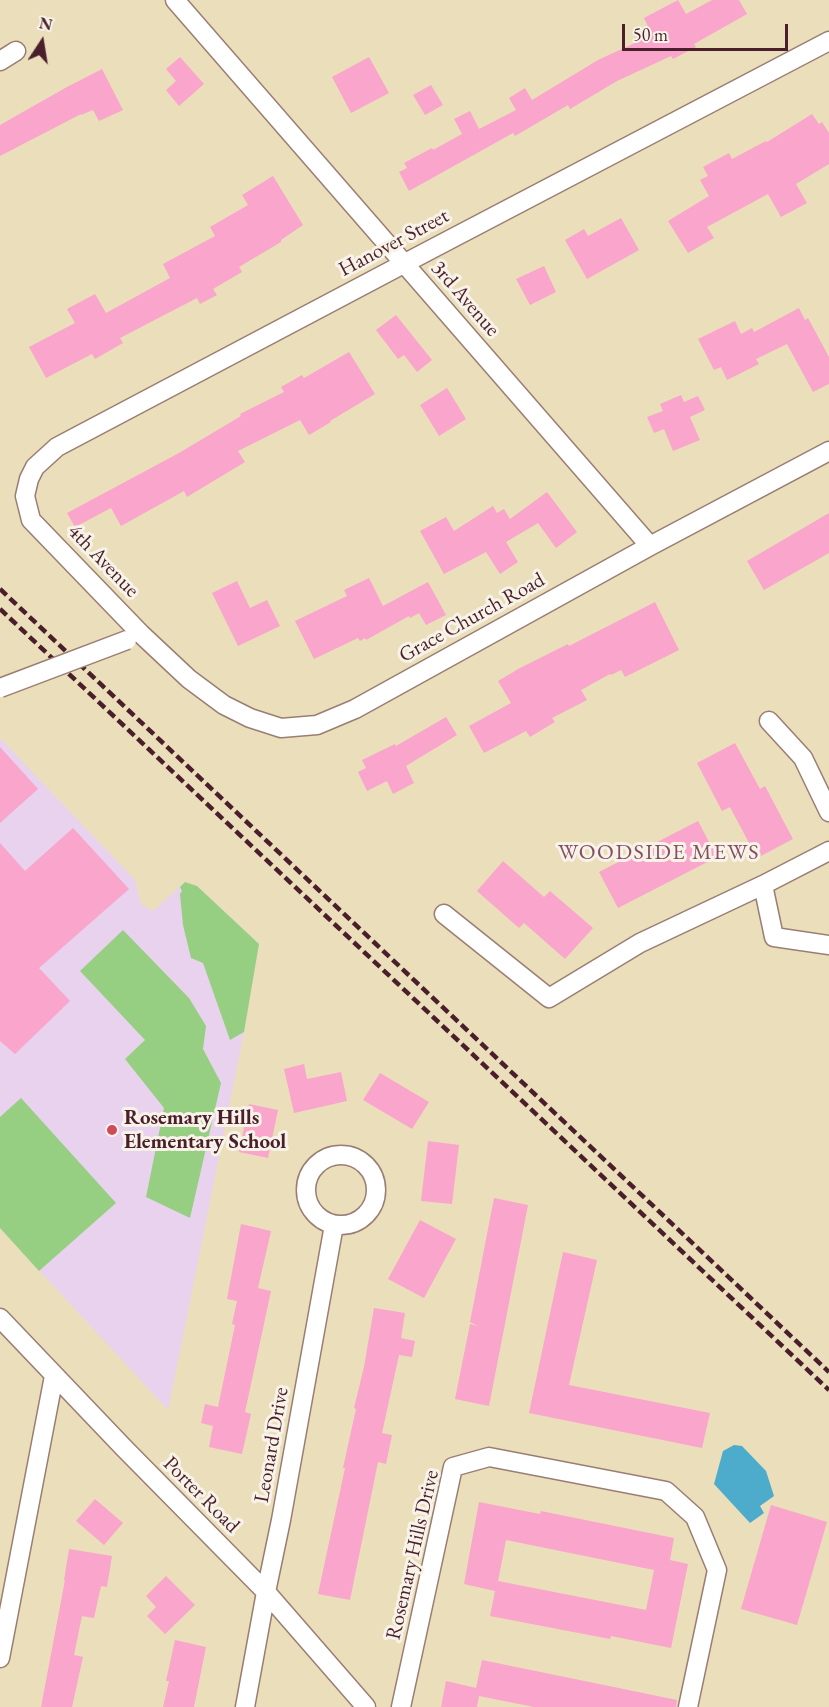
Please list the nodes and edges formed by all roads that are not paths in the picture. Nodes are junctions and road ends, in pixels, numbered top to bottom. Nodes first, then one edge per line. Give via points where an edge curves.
1 (175, 0) edge
2 (829, 41) edge
3 (16, 51) dead end
4 (0, 61) edge
5 (405, 263) junction
6 (829, 451) edge
7 (32, 520) joint
8 (650, 546) junction
9 (134, 637) junction
10 (0, 688) edge
11 (769, 721) dead end
12 (829, 812) edge
13 (829, 851) edge
14 (763, 885) junction
15 (444, 914) dead end
16 (829, 945) edge
17 (334, 1225) dead end
18 (0, 1318) edge
19 (54, 1376) junction
20 (266, 1592) junction
21 (0, 1658) edge
22 (245, 1707) edge
23 (366, 1707) edge
24 (401, 1707) edge
25 (688, 1707) edge

1 - 5 street, 3rd Avenue
2 - 5 street, Hanover Street
3 - 4 street
5 - 7 street, Hanover Street via 57,447 35,467 29,479 25,496
5 - 8 street, 3rd Avenue
6 - 8 street, Grace Church Road
7 - 9 street, 4th Avenue
8 - 9 street, Grace Church Road via 355,709 316,725 281,728 250,718 224,705
9 - 10 street, bridge
11 - 12 street via 803,758
13 - 14 street
14 - 15 street via 640,943 549,998
14 - 16 street via 774,937
17 - 20 street, Leonard Drive
18 - 19 street, Porter Road
19 - 20 street, Porter Road
19 - 21 street
20 - 22 street, Leonard Drive
20 - 23 street, Porter Road
24 - 25 street, Rosemary Hills Drive via 453,1467 489,1457 666,1491 695,1517 717,1570

